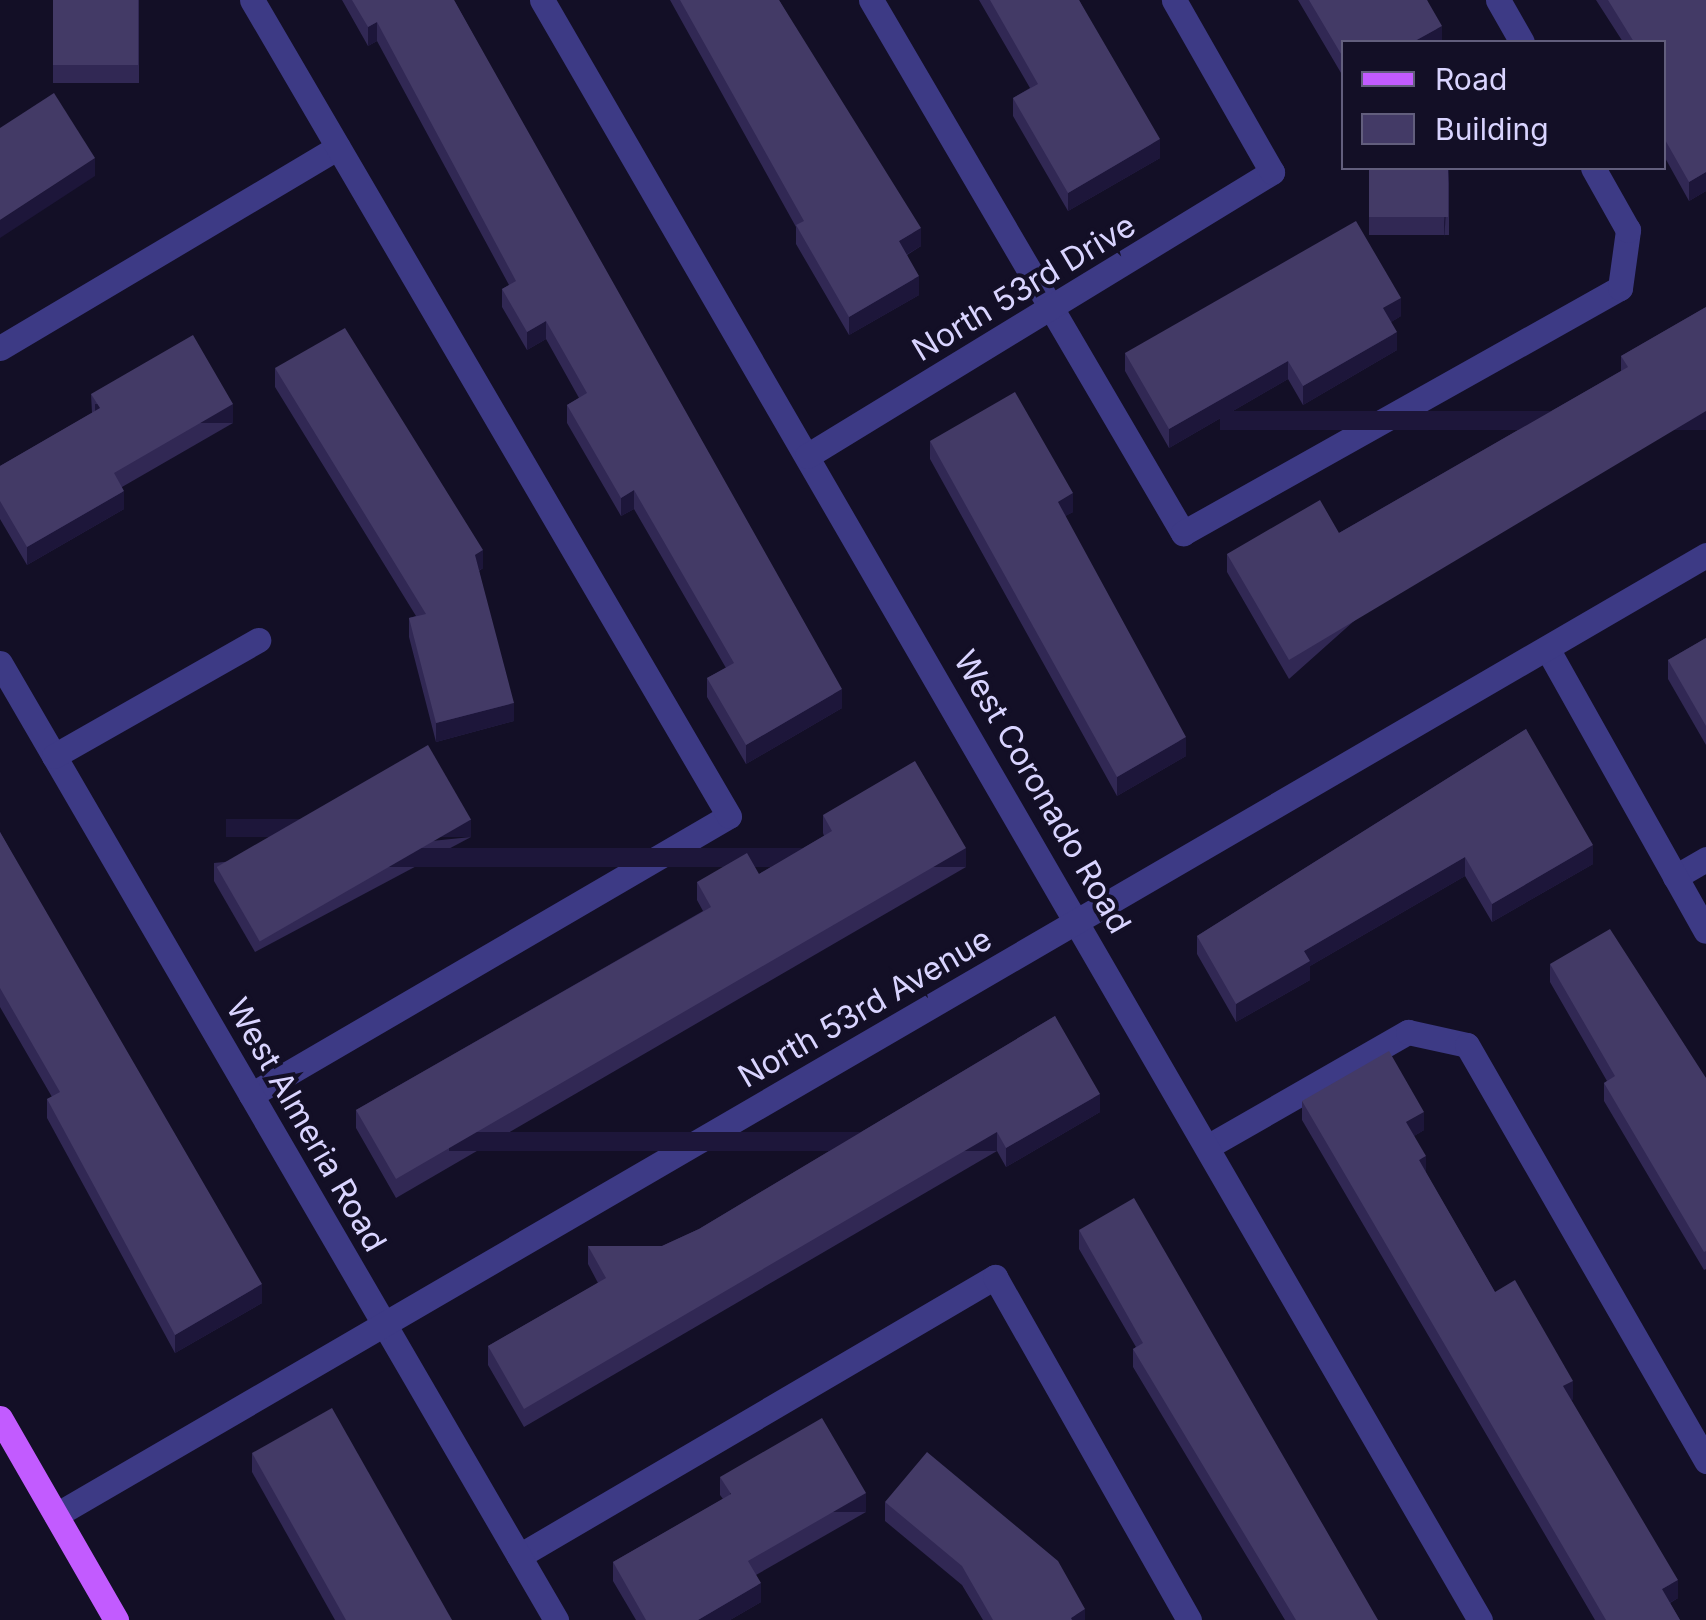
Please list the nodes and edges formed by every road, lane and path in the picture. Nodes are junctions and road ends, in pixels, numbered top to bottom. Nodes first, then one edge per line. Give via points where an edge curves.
1 (252, 0) edge
2 (542, 0) edge
3 (871, 0) edge
4 (1174, 0) edge
5 (1498, 0) edge
6 (1521, 40) edge
7 (338, 147) junction
8 (1594, 170) edge
9 (1052, 312) junction
10 (0, 348) edge
11 (807, 456) junction
12 (1706, 555) edge
13 (258, 640) dead end
14 (1548, 650) junction
15 (0, 663) edge
16 (54, 756) junction
17 (1706, 859) edge
18 (1675, 877) junction
19 (1081, 921) junction
20 (1706, 931) edge
21 (251, 1096) junction
22 (1207, 1147) junction
23 (383, 1323) junction
24 (0, 1418) edge
25 (1706, 1461) edge
26 (56, 1515) junction
27 (519, 1556) junction
28 (116, 1620) edge
29 (556, 1620) edge
30 (1188, 1620) edge
31 (1480, 1620) edge

1 - 7 street
2 - 11 street, West Coronado Road
3 - 9 street
4 - 9 street, North 53rd Drive via 1272,172
5 - 6 street
7 - 10 street
7 - 21 street via 729,816
8 - 9 street via 1628,230 1620,288 1183,534
9 - 11 street, North 53rd Drive
11 - 19 street, West Coronado Road
12 - 14 street, North 53rd Avenue
13 - 16 street
14 - 18 street
14 - 19 street, North 53rd Avenue
15 - 16 street, West Almeria Road
16 - 21 street, West Almeria Road
17 - 18 street
18 - 20 street
19 - 22 street, West Coronado Road
19 - 23 street, North 53rd Avenue
21 - 23 street, West Almeria Road
22 - 25 street via 1408,1032 1467,1045
22 - 31 street, West Coronado Road
23 - 26 street, North 53rd Avenue
23 - 27 street, West Almeria Road
24 - 26 main road
26 - 28 main road
27 - 29 street, West Almeria Road
27 - 30 street via 995,1277

